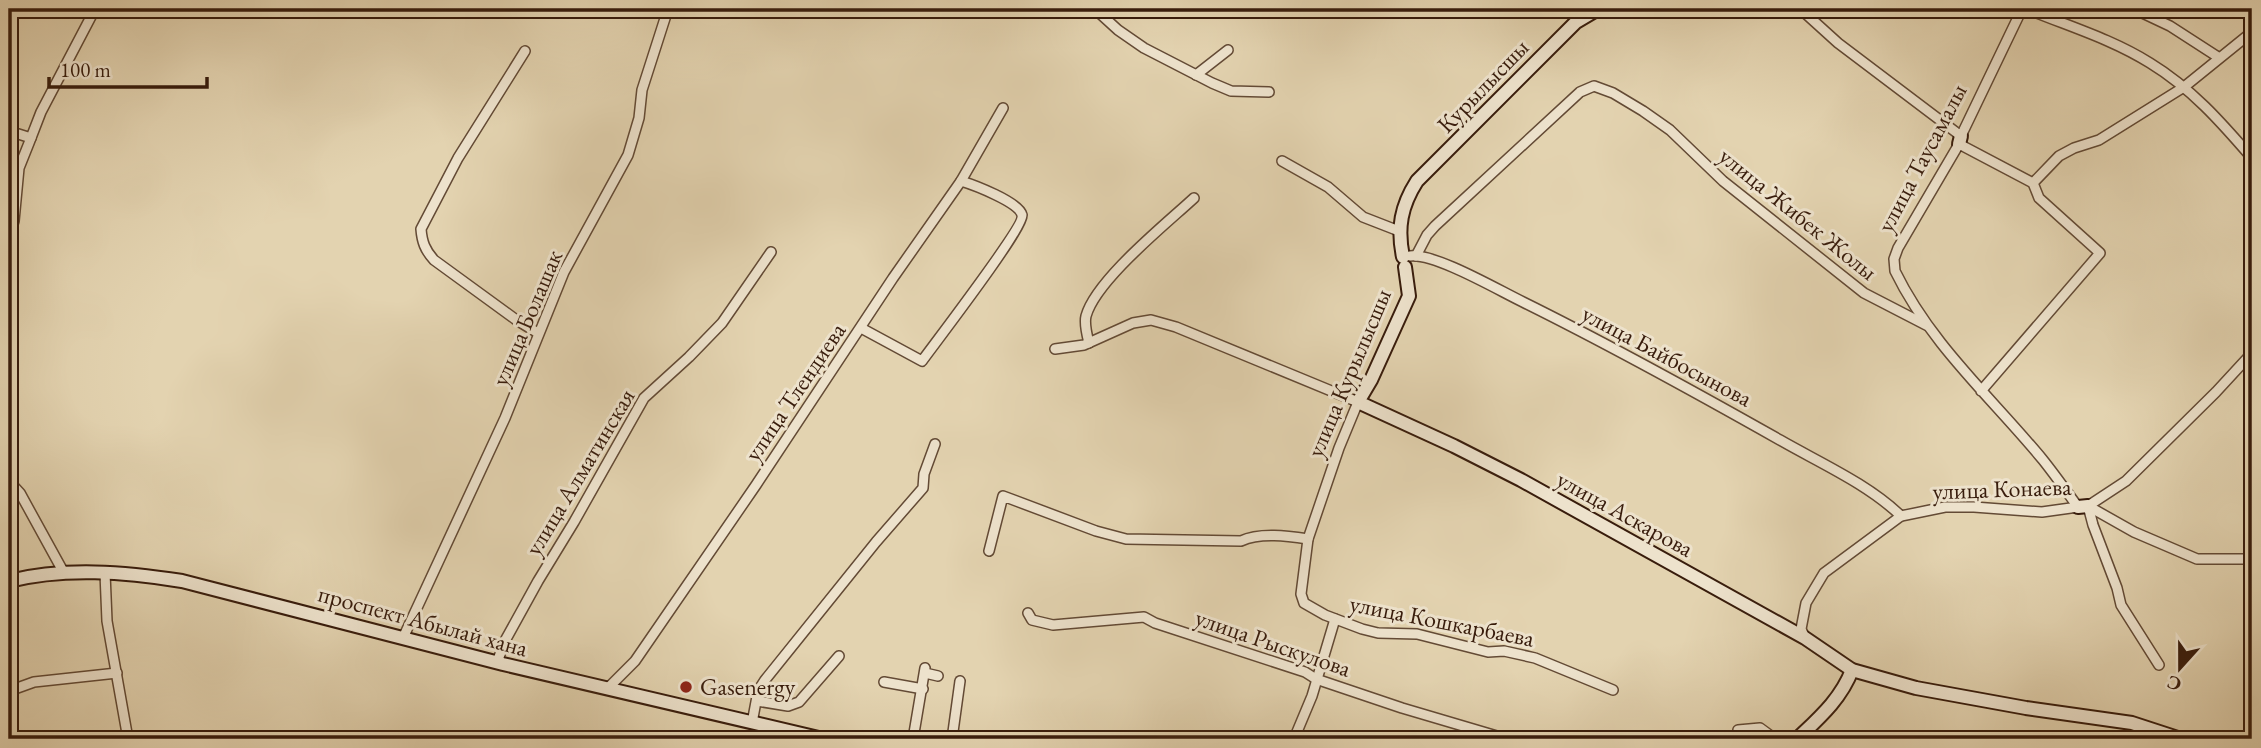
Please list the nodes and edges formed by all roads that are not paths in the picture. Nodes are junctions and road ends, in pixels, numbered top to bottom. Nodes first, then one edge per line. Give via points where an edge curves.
1 (95, 9) edge
2 (668, 9) edge
3 (1096, 9) edge
4 (1598, 9) edge
5 (1805, 9) edge
6 (2024, 9) edge
7 (2134, 9) edge
8 (2252, 32) edge
9 (1228, 50) dead end
10 (525, 51) dead end
11 (2218, 57) junction
12 (1196, 75) junction
13 (2184, 87) junction
14 (1269, 92) dead end
15 (1003, 108) dead end
16 (9, 131) edge
17 (31, 138) junction
18 (1960, 140) junction
19 (2252, 158) edge
20 (1282, 161) dead end
21 (961, 181) junction
22 (2034, 183) junction
23 (1194, 198) dead end
24 (1407, 200) joint
25 (1399, 232) junction
26 (9, 237) edge
27 (771, 251) dead end
28 (1408, 260) junction
29 (1927, 326) junction
30 (861, 328) junction
31 (538, 333) junction
32 (1089, 343) junction
33 (1055, 349) dead end
34 (2252, 353) edge
35 (1981, 391) junction
36 (1358, 402) junction
37 (934, 444) dead end
38 (9, 481) edge
39 (2083, 507) junction
40 (1901, 516) junction
41 (1308, 539) junction
42 (989, 551) dead end
43 (2252, 559) edge
44 (64, 573) junction
45 (105, 573) junction
46 (9, 581) edge
47 (1304, 603) joint
48 (1028, 613) dead end
49 (1335, 619) junction
50 (403, 638) junction
51 (1805, 638) junction
52 (839, 656) dead end
53 (497, 662) junction
54 (2159, 665) dead end
55 (1852, 670) junction
56 (117, 673) junction
57 (938, 676) dead end
58 (1317, 679) junction
59 (960, 681) dead end
60 (884, 682) dead end
61 (608, 688) junction
62 (923, 689) junction
63 (1613, 690) dead end
64 (9, 691) edge
65 (757, 701) junction
66 (752, 723) junction
67 (1738, 730) dead end
68 (128, 739) edge
69 (823, 739) edge
70 (913, 739) edge
71 (952, 739) edge
72 (1294, 739) edge
73 (1507, 739) edge
74 (1775, 739) edge
75 (1797, 739) edge
76 (2181, 739) edge

1 - 17 street
2 - 31 street, улица Болашак via 642,90 628,155 564,272
3 - 12 street via 1118,30
4 - 24 street, Курылысшы via 1576,22 1535,61 1417,181
5 - 18 street via 1838,43
6 - 13 street via 2137,56
6 - 18 street, улица Таусамалы
7 - 11 street
8 - 11 street
9 - 12 street
10 - 31 street via 458,158 421,235 434,260
11 - 13 street
12 - 14 street via 1231,91
13 - 19 street via 2213,112
13 - 22 street via 2099,140 2059,156
15 - 21 street, улица Тлендиева
16 - 17 street
17 - 26 street via 19,169
18 - 22 street
18 - 29 street, улица Таусамалы via 1894,259 1895,271
20 - 25 street via 1328,187 1363,217
21 - 30 street, улица Тлендиева
21 - 30 street via 1020,210 1021,223 1004,250 922,362
22 - 35 street via 2039,198 2100,253
23 - 32 street via 1107,282 1086,316
24 - 25 street, улица Курылысшы
25 - 28 street, улица Курылысшы
27 - 53 street, улица Алматинская via 722,323 643,398
28 - 29 street, улица Жибек Жолы via 1435,226 1580,92 1594,86 1633,105 1670,131 1723,181 1864,293
28 - 36 street, улица Курылысшы via 1409,296
28 - 40 street, улица Байбосынова via 1437,261 1674,380 1842,475
29 - 35 street, улица Жибек Жолы
30 - 61 street, улица Тлендиева via 635,661
31 - 50 street, улица Болашак via 505,418
32 - 33 street, улица Аскарова
32 - 36 street, улица Аскарова via 1151,320
34 - 39 street, улица Конаева via 2126,481
35 - 39 street, улица Жибек Жолы
36 - 41 street, улица Курылысшы
36 - 51 street, улица Аскарова via 1521,480
37 - 65 street via 923,488 765,680
38 - 44 street
39 - 40 street, улица Конаева via 2042,512 1945,508
39 - 43 street, улица Жибек Жолы via 2197,559
39 - 54 street via 2120,605
40 - 51 street, улица Конаева via 1824,573 1806,603
41 - 42 street via 1126,539 1003,496
41 - 47 street, улица Курылысшы via 1301,594
44 - 45 street, проспект Абылай хана
44 - 46 street, проспект Абылай хана
45 - 50 street, проспект Абылай хана via 212,587
45 - 56 street via 107,621
47 - 49 street, улица Кошкарбаева
48 - 58 street, улица Рыскулова via 1032,620 1053,625 1144,617
49 - 58 street
49 - 63 street, улица Кошкарбаева via 1378,633 1417,634 1488,652 1504,651
50 - 53 street, проспект Абылай хана
51 - 55 street, улица Аскарова
52 - 65 street via 799,702 788,706
53 - 61 street, проспект Абылай хана
55 - 75 street via 1832,705
55 - 76 street, улица Аскарова via 1916,688 2132,723
56 - 64 street via 34,682
56 - 68 street
57 - 62 street via 925,671
58 - 72 street
58 - 73 street, улица Рыскулова
59 - 71 street
60 - 62 street
61 - 66 street, проспект Абылай хана
62 - 70 street
65 - 66 street
66 - 69 street, проспект Абылай хана
67 - 74 street via 1760,727

